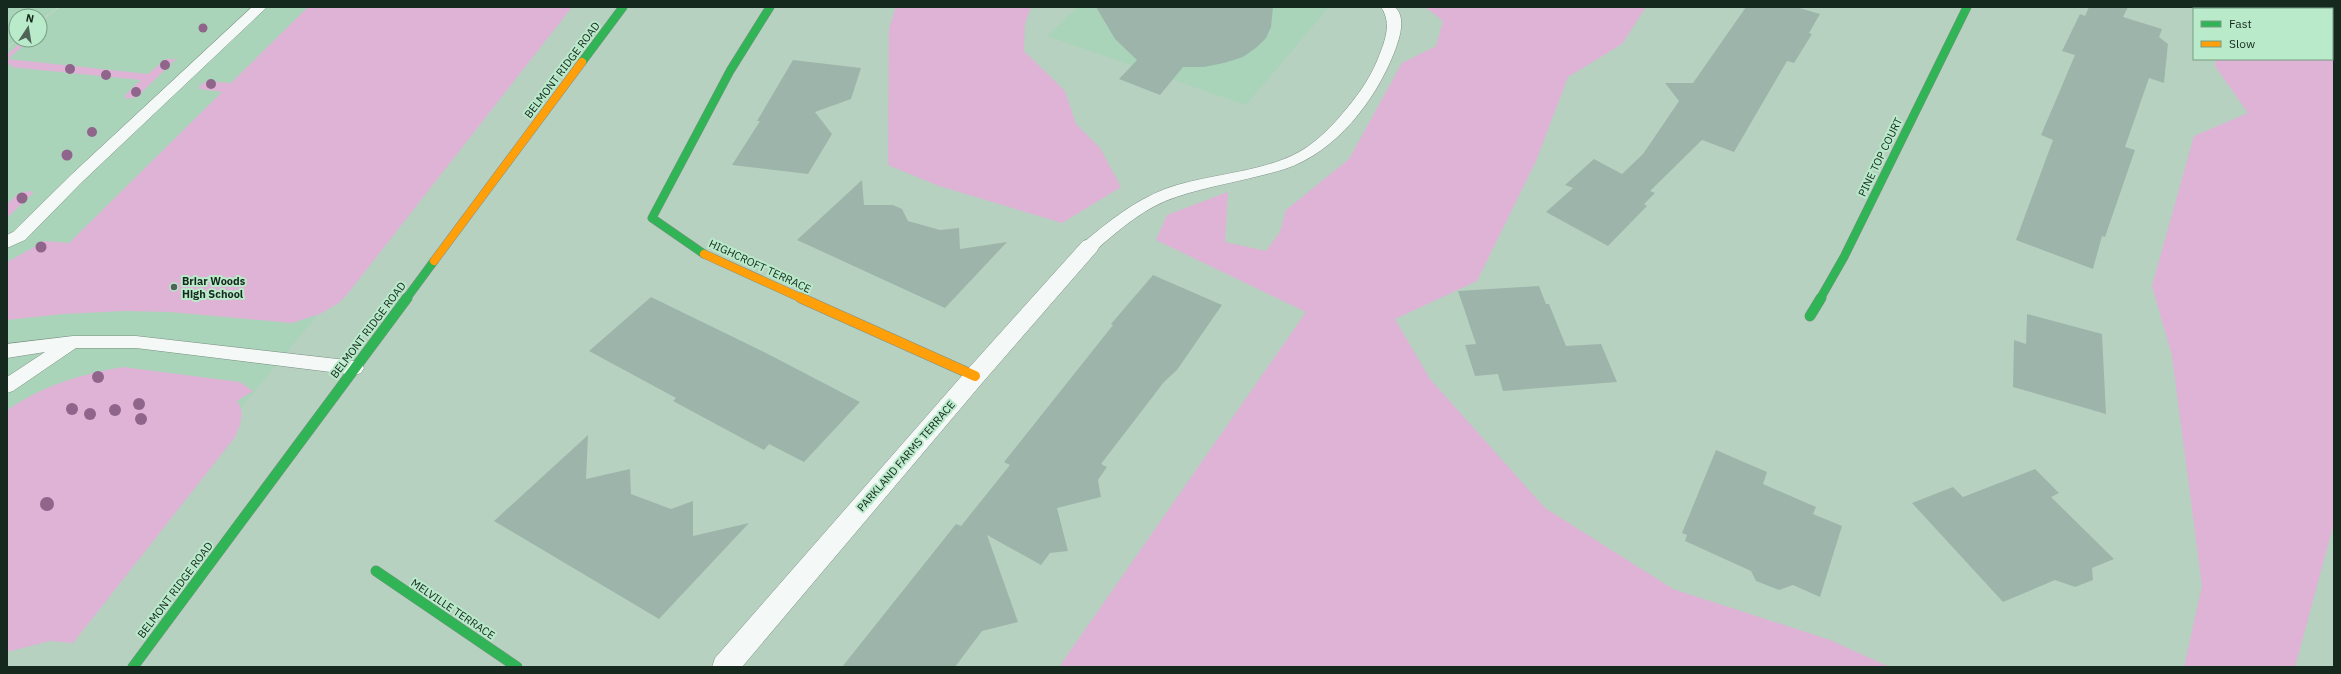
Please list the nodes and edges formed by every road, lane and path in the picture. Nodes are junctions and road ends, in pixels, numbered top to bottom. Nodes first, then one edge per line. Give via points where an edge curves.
1 (58, 7) edge
2 (260, 7) edge
3 (623, 7) edge
4 (770, 7) edge
5 (1388, 7) edge
6 (1967, 7) edge
7 (48, 15) edge
8 (7, 242) edge
9 (1090, 246) joint
10 (1810, 316) dead end
11 (73, 342) junction
12 (7, 351) edge
13 (355, 368) junction
14 (974, 376) junction
15 (7, 386) edge
16 (376, 571) dead end
17 (133, 667) edge
18 (516, 667) edge
19 (725, 667) edge

1 - 7 path
2 - 8 lane via 77,178 19,236
3 - 13 street, BELMONT RIDGE ROAD
4 - 14 street, HIGHCROFT TERRACE via 730,71 652,218 707,256
5 - 9 lane via 1393,12 1394,36 1381,68 1361,101 1337,129 1312,151 1281,165 1170,193 1126,215
6 - 10 street, PINE TOP COURT via 1844,257
9 - 14 street, PARKLAND FARMS TERRACE
11 - 12 lane
11 - 13 lane via 136,342
11 - 15 lane
13 - 17 street, BELMONT RIDGE ROAD
14 - 19 street, PARKLAND FARMS TERRACE
16 - 18 street, MELVILLE TERRACE

